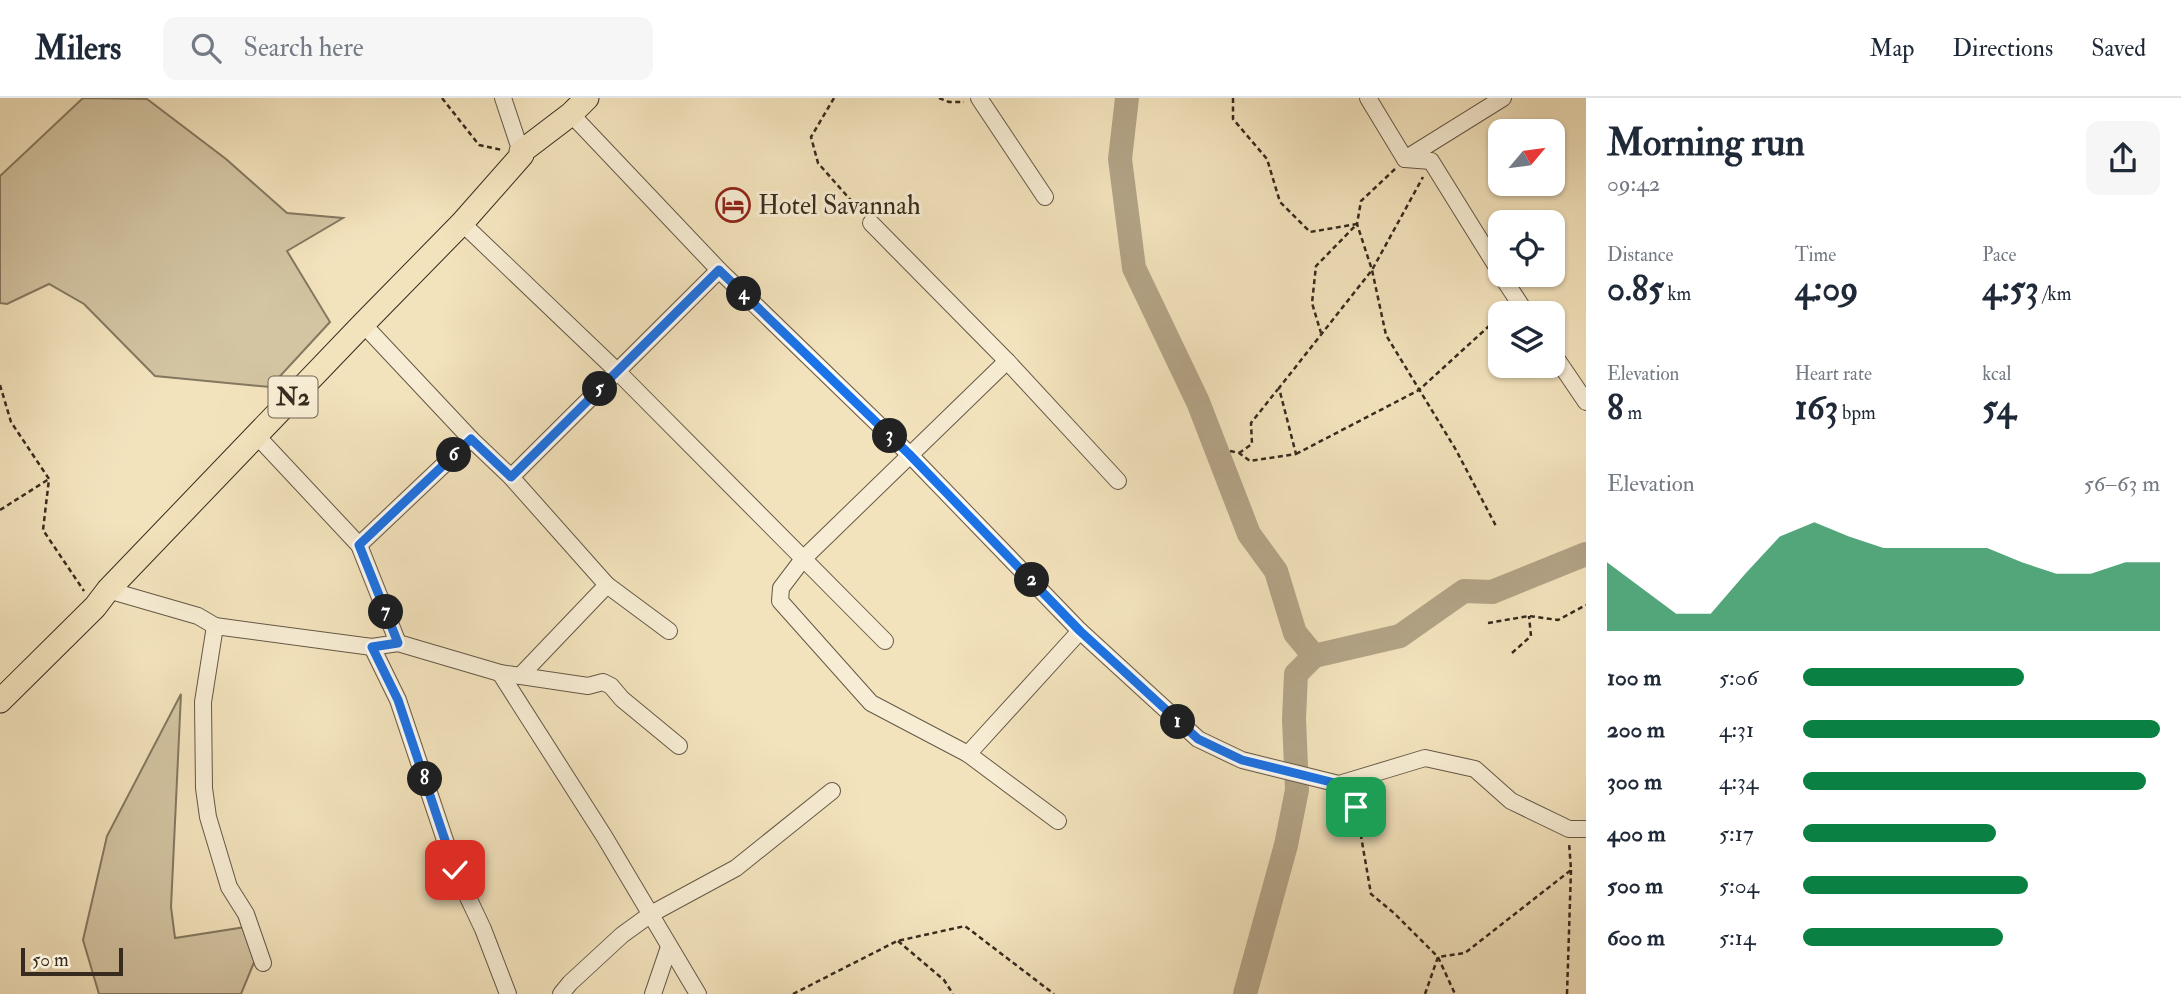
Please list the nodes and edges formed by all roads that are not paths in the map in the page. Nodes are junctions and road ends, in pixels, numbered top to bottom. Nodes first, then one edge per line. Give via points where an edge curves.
1 (503, 98) edge
2 (1368, 98) edge
3 (1503, 98) edge
4 (980, 100) edge
5 (579, 106) edge
6 (522, 154) junction
7 (1405, 159) junction
8 (1045, 197) dead end
9 (462, 223) junction
10 (871, 223) road end
11 (1488, 252) edge
12 (719, 270) junction
13 (363, 324) junction
14 (1007, 361) junction
15 (1565, 371) edge
16 (618, 372) junction
17 (1586, 402) edge
18 (256, 435) junction
19 (471, 439) junction
20 (909, 454) junction
21 (511, 477) junction
22 (1118, 481) dead end
23 (359, 545) junction
24 (803, 559) junction
25 (607, 585) junction
26 (101, 599) junction
27 (215, 626) junction
28 (668, 631) dead end
29 (1080, 631) junction
30 (885, 641) dead end
31 (398, 643) junction
32 (372, 647) junction
33 (500, 673) junction
34 (520, 676) junction
35 (0, 701) edge
36 (679, 746) dead end
37 (968, 754) junction
38 (832, 791) dead end
39 (1058, 821) dead end
40 (1586, 830) edge
41 (651, 914) junction
42 (669, 947) junction
43 (263, 963) dead end
44 (508, 994) edge
45 (561, 994) edge
46 (653, 994) edge
47 (698, 994) edge

1 - 6 street
2 - 7 street
3 - 7 street
4 - 8 street
5 - 6 highway, N2
5 - 12 street
6 - 9 highway, N2
7 - 11 street via 1431,161
9 - 13 highway, N2
9 - 16 street
10 - 14 street
12 - 16 street
12 - 20 street
13 - 18 highway, N2
13 - 19 street
14 - 20 street
14 - 22 street
15 - 17 street
16 - 21 street
16 - 24 street
18 - 23 street
18 - 26 highway, N2
19 - 21 street
19 - 23 street
20 - 24 street
20 - 29 street
21 - 25 street
23 - 31 street
24 - 30 street
24 - 37 street via 781,588 780,601 794,619 871,703
25 - 28 street
25 - 34 street
26 - 27 street via 198,616
26 - 35 highway, N2
27 - 32 street
27 - 43 street via 203,702 208,817 229,887 246,914
29 - 37 street
29 - 40 street via 1198,739 1242,760 1339,784 1425,758 1475,769 1511,801 1569,829
31 - 32 street
31 - 33 street
32 - 44 street via 398,700 455,870
33 - 34 street
33 - 41 street
34 - 36 street via 588,686 603,682
37 - 39 street
38 - 41 street via 736,867
41 - 42 street
41 - 45 street via 622,935
42 - 46 street
42 - 47 street

